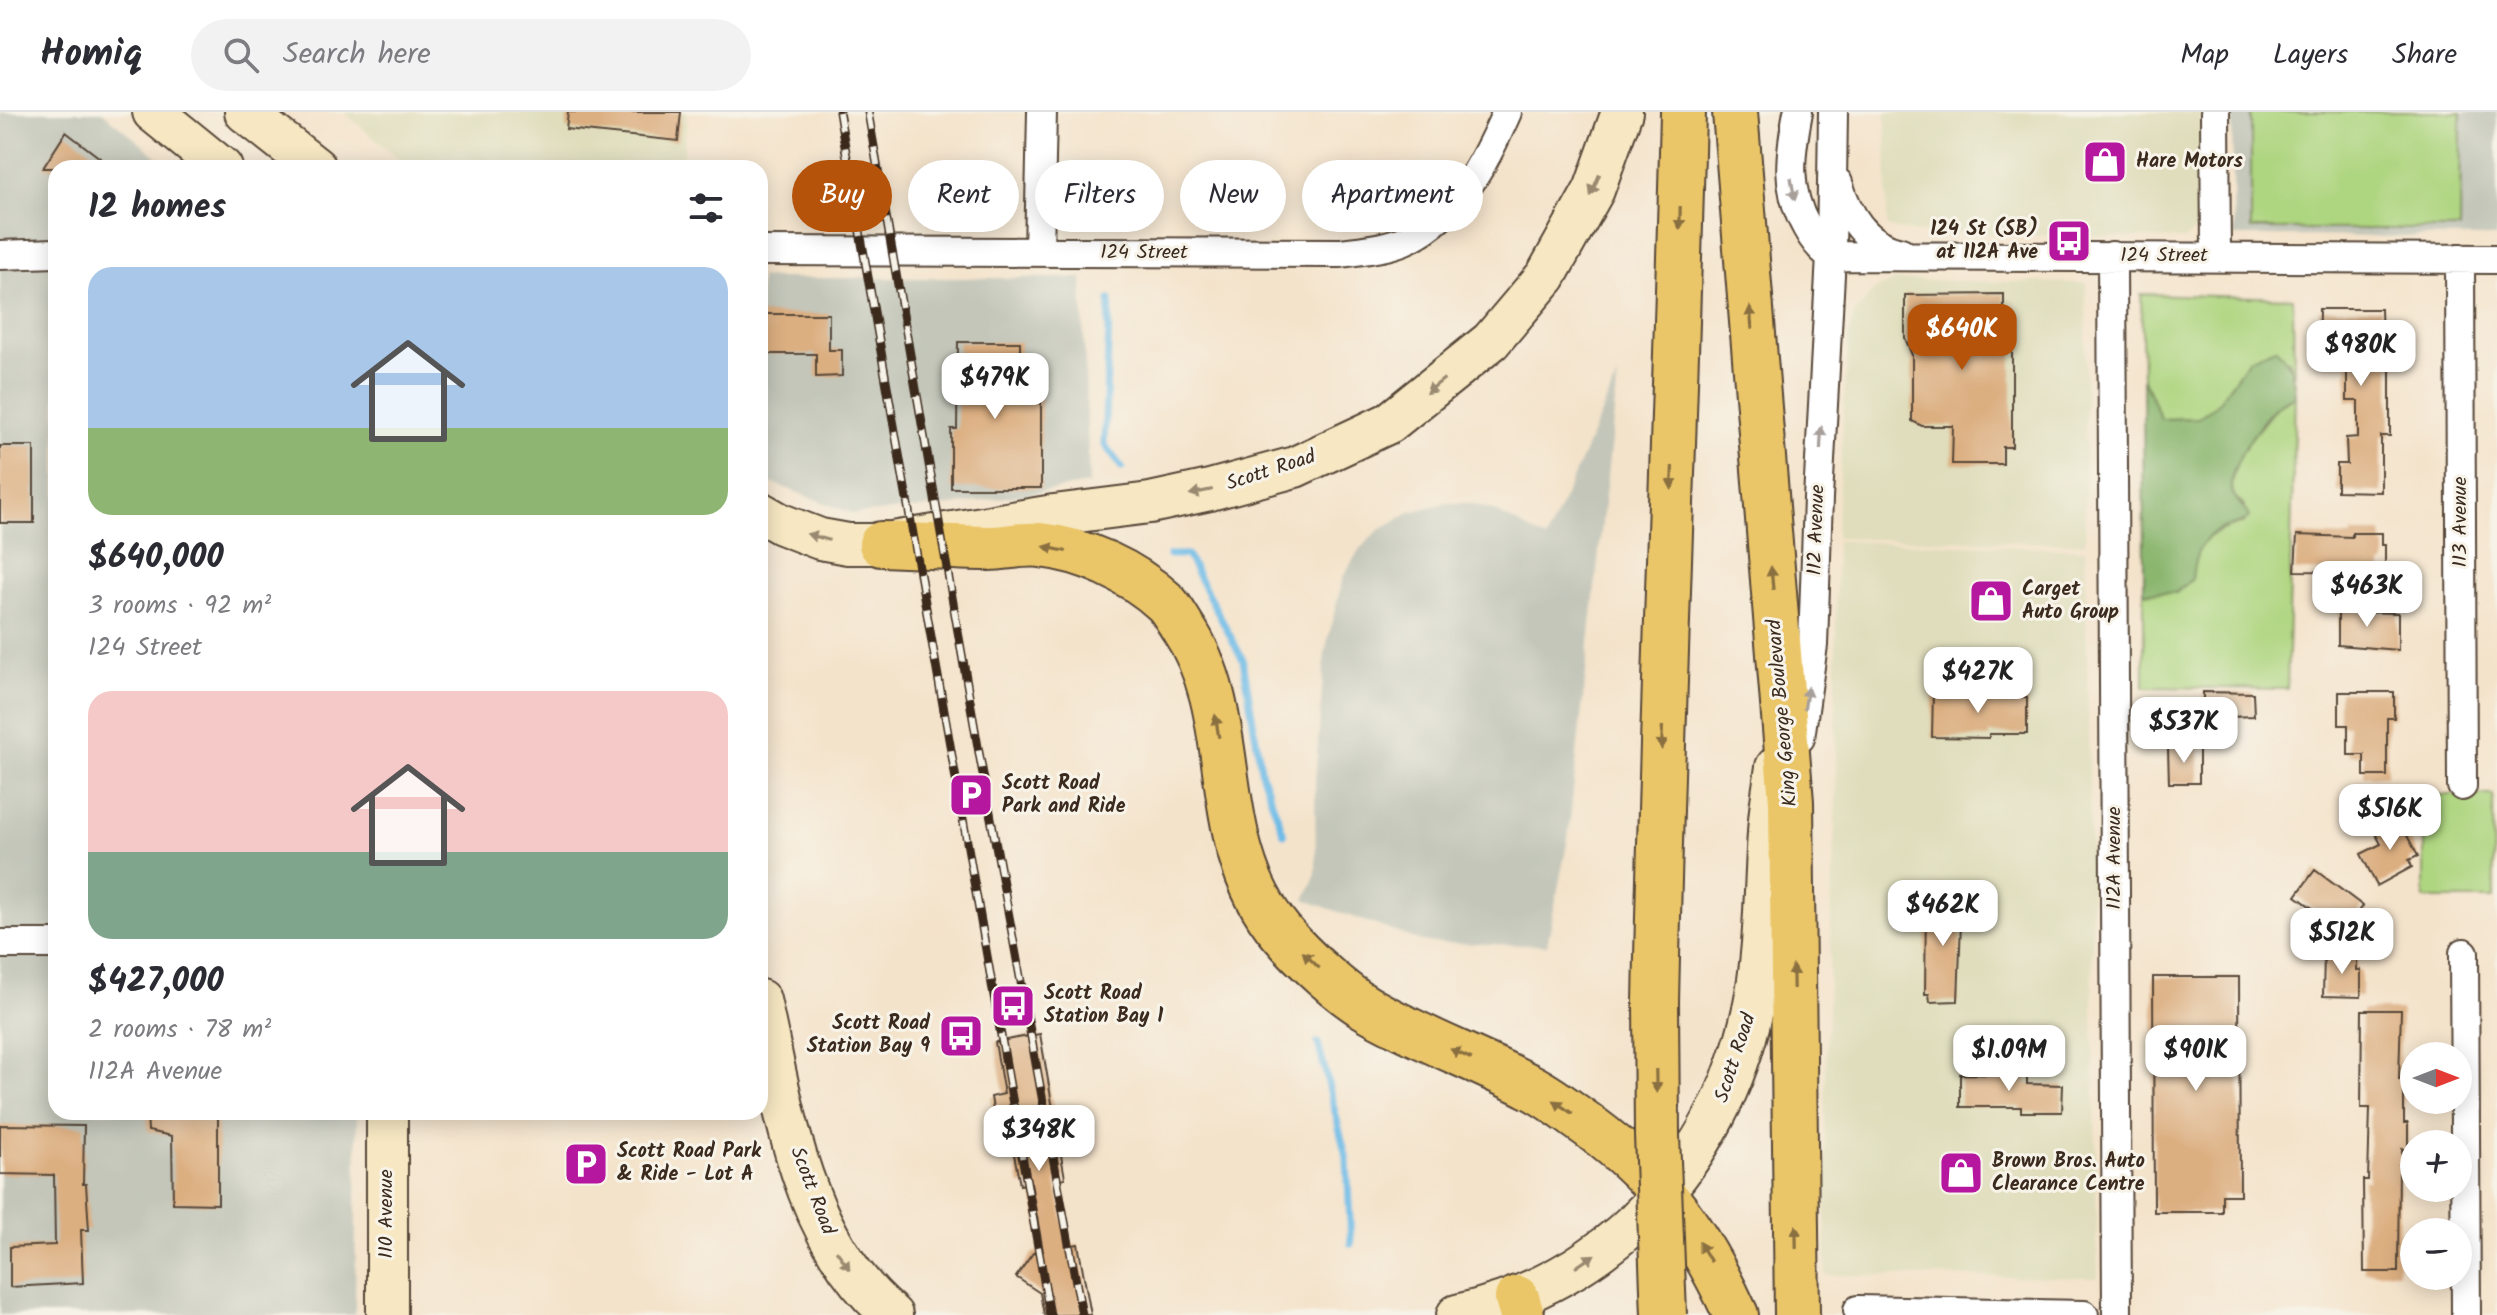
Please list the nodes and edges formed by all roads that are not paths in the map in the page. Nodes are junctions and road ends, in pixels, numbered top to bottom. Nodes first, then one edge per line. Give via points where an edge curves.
1 (153, 112) edge
2 (1042, 112) edge
3 (1507, 112) edge
4 (1622, 112) edge
5 (1683, 112) edge
6 (1735, 112) edge
7 (1798, 112) edge
8 (1833, 112) edge
9 (2215, 112) edge
10 (265, 118) edge
11 (212, 160) edge
12 (308, 160) edge
13 (1833, 163) junction
14 (768, 251) edge
15 (1039, 252) junction
16 (48, 253) edge
17 (0, 255) edge
18 (1918, 255) junction
19 (1831, 256) junction
20 (2112, 256) junction
21 (2216, 256) junction
22 (2460, 258) junction
23 (2497, 259) edge
24 (768, 517) edge
25 (881, 544) junction
26 (1782, 711) junction
27 (2462, 786) dead end
28 (1791, 802) junction
29 (0, 944) edge
30 (48, 944) edge
31 (2464, 953) dead end
32 (768, 1034) edge
33 (387, 1120) edge
34 (1664, 1194) junction
35 (1520, 1306) edge
36 (1858, 1310) dead end
37 (387, 1315) edge
38 (892, 1315) edge
39 (1457, 1315) edge
40 (1664, 1315) edge
41 (1736, 1315) edge
42 (1797, 1315) edge
43 (2084, 1315) edge
44 (2117, 1315) edge
45 (2466, 1315) edge

1 - 11 main road
2 - 15 street
3 - 15 street, 124 Street via 1489,154 1457,201 1407,239 1341,253
4 -> 25 main road, Scott Road via 1594,190 1546,276 1491,341 1389,423 1295,467 1210,490
5 -> 40 main road, bridge via 1656,1003
26 -> 6 main road, King George Boulevard
7 -> 19 street via 1791,161 1793,198 1811,236
8 - 13 street, 112 Avenue
9 - 21 street
10 - 12 main road
13 - 18 street via 1857,225 1885,246
13 - 19 street, 112 Avenue
14 - 15 street, 124 Street
16 - 17 street
18 - 19 street, 124 Street
18 - 20 street, 124 Street
28 -> 19 street, 112 Avenue via 1813,645
20 - 21 street, 124 Street
20 - 44 street, 112A Avenue
21 - 22 street, 124 Street
22 - 23 street, 124 Street
22 - 27 street, 113 Avenue
25 -> 24 main road, Scott Road via 820,539
34 -> 25 main road via 1610,1140 1541,1092 1370,1011 1281,932 1251,883 1237,845 1207,676 1167,604 1133,577 1090,556 1038,545
26 - 28 main road, King George Boulevard
26 - 34 main road, Scott Road via 1754,1006 1743,1051 1716,1117
42 -> 28 main road, King George Boulevard
29 - 30 street
31 - 45 street
32 -> 38 main road, Scott Road via 800,1170 816,1214 857,1281
33 - 37 main road, 110 Avenue
35 -> 34 main road, Scott Road via 1626,1231
41 -> 34 main road via 1707,1253
35 - 39 main road, Scott Road
36 - 43 street

